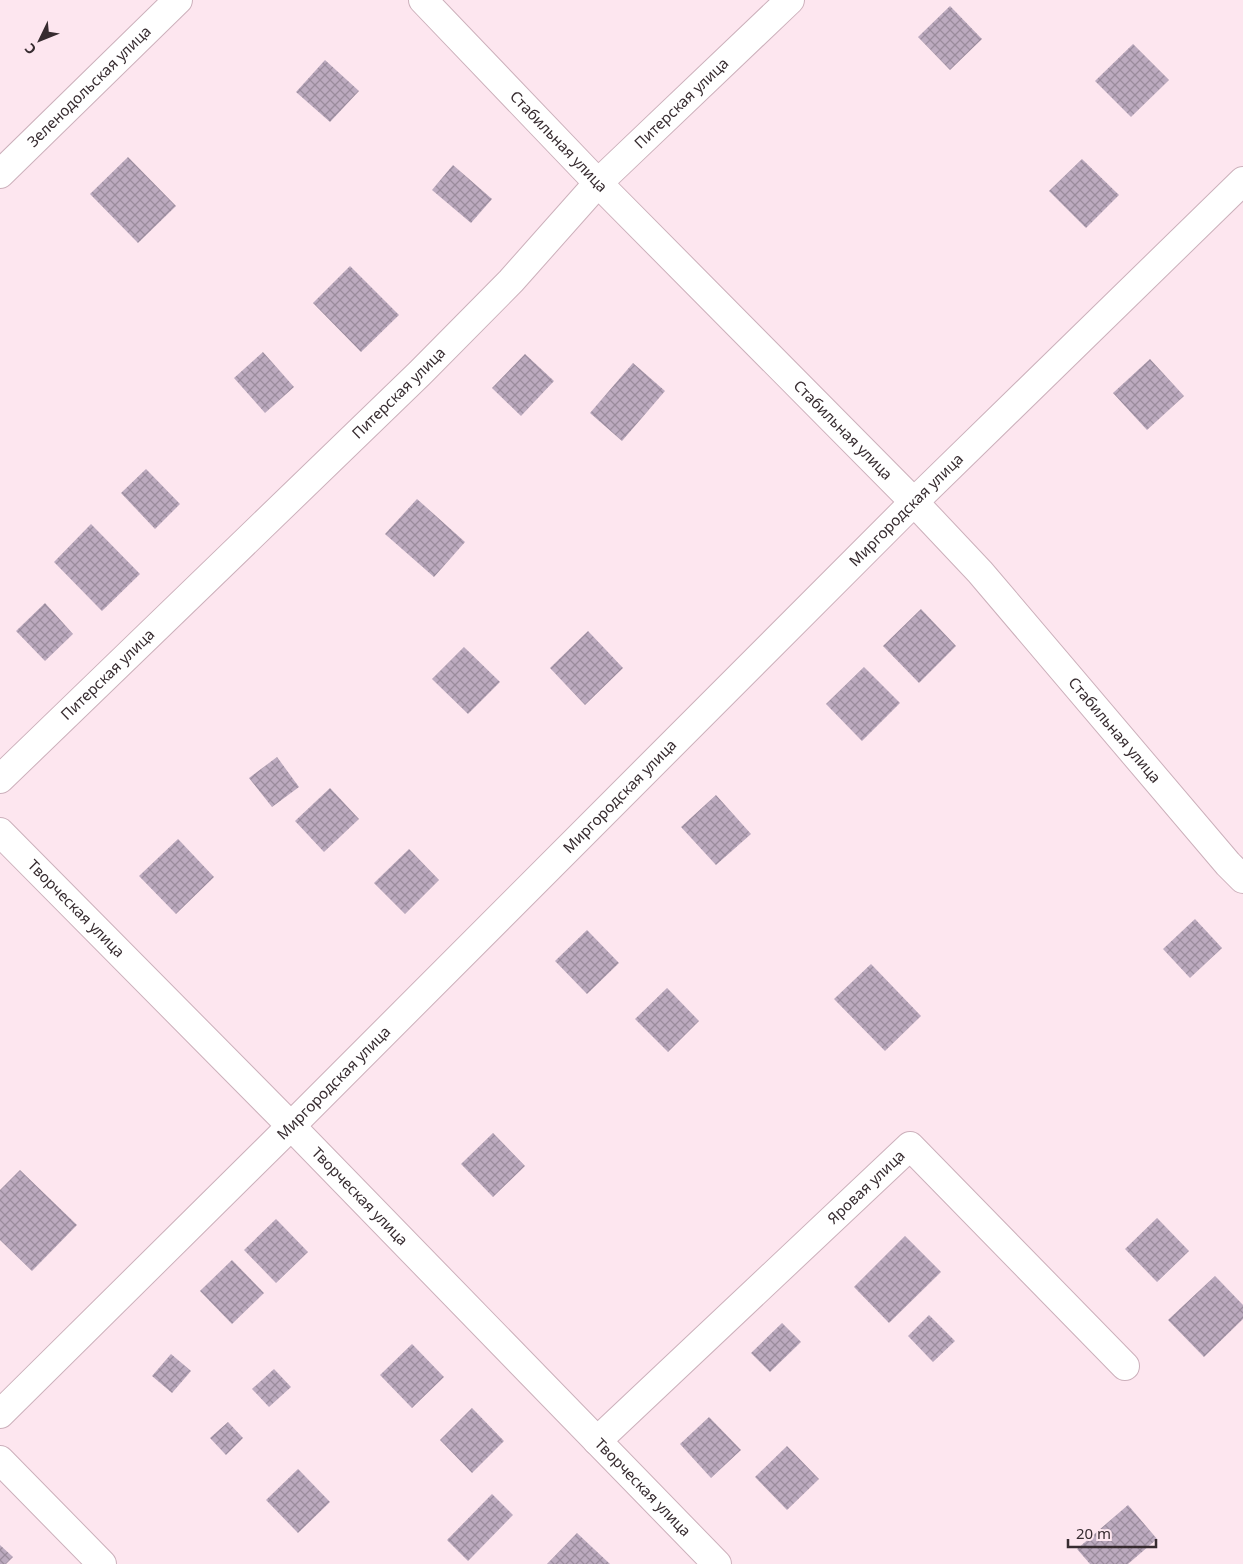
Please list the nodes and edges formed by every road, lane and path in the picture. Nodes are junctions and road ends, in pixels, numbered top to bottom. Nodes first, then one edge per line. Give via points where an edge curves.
1 (178, 0) edge
2 (423, 0) edge
3 (790, 0) edge
4 (0, 174) edge
5 (1243, 181) edge
6 (598, 183) junction
7 (914, 502) junction
8 (0, 779) edge
9 (0, 832) edge
10 (1243, 879) edge
11 (291, 1126) junction
12 (1125, 1366) dead end
13 (0, 1414) edge
14 (598, 1441) junction
15 (0, 1460) edge
16 (102, 1564) edge
17 (717, 1564) edge

1 - 4 street, Зеленодольская улица
2 - 6 street, Стабильная улица
3 - 6 street, Питерская улица
5 - 7 street, Миргородская улица
6 - 7 street, Стабильная улица
6 - 8 street, Питерская улица via 511,281 420,373
7 - 10 street, Стабильная улица via 980,572
7 - 11 street, Миргородская улица
9 - 11 street, Творческая улица
11 - 13 street, Миргородская улица
11 - 14 street, Творческая улица
12 - 14 street, Яровая улица via 910,1146
14 - 17 street, Творческая улица
15 - 16 street

